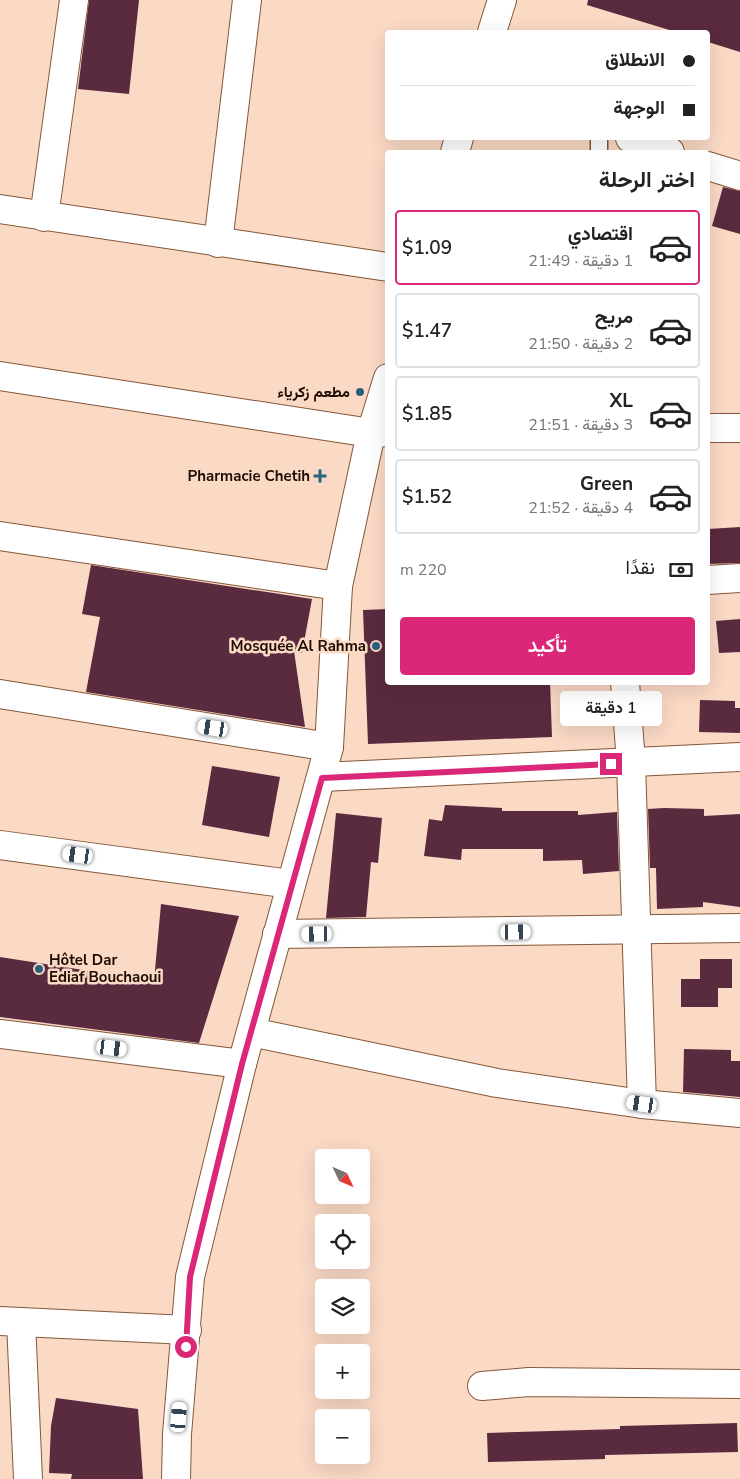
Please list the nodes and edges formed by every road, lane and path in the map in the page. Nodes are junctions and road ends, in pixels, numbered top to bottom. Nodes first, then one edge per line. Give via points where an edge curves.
1 (74, 0) edge
2 (247, 0) edge
3 (502, 0) edge
4 (493, 30) edge
5 (636, 140) edge
6 (664, 150) edge
7 (710, 167) edge
8 (740, 176) edge
9 (0, 209) edge
10 (44, 217) junction
11 (218, 243) junction
12 (385, 267) edge
13 (0, 376) edge
14 (385, 396) edge
15 (710, 428) edge
16 (740, 428) edge
17 (379, 432) edge
18 (0, 536) edge
19 (740, 578) edge
20 (710, 580) edge
21 (338, 586) junction
22 (625, 685) edge
23 (0, 694) edge
24 (329, 747) junction
25 (740, 757) edge
26 (631, 763) junction
27 (322, 778) junction
28 (0, 845) edge
29 (291, 884) junction
30 (740, 928) edge
31 (635, 931) junction
32 (277, 934) junction
33 (251, 1032) junction
34 (0, 1034) edge
35 (242, 1064) junction
36 (642, 1104) junction
37 (740, 1113) edge
38 (10, 1322) edge
39 (187, 1330) junction
40 (740, 1384) edge
41 (482, 1386) dead end
42 (28, 1479) edge
43 (176, 1479) edge

1 - 10 street
2 - 11 street
3 - 4 street
5 - 6 street
7 - 8 street
9 - 10 street
10 - 11 street
11 - 12 street
13 - 17 street
14 - 17 street
15 - 16 street
17 - 21 street
18 - 21 street
19 - 20 street
21 - 24 street
22 - 26 street
23 - 24 street
24 - 27 street
25 - 26 street
26 - 27 street
26 - 31 street
27 - 29 street
28 - 29 street
29 - 32 street
30 - 31 street
31 - 32 street
31 - 36 street
32 - 33 street
33 - 35 street
33 - 36 street via 497,1083
34 - 35 street
35 - 39 street via 190,1277
36 - 37 street
38 - 39 street
38 - 42 street
39 - 43 street
40 - 41 street via 529,1382

